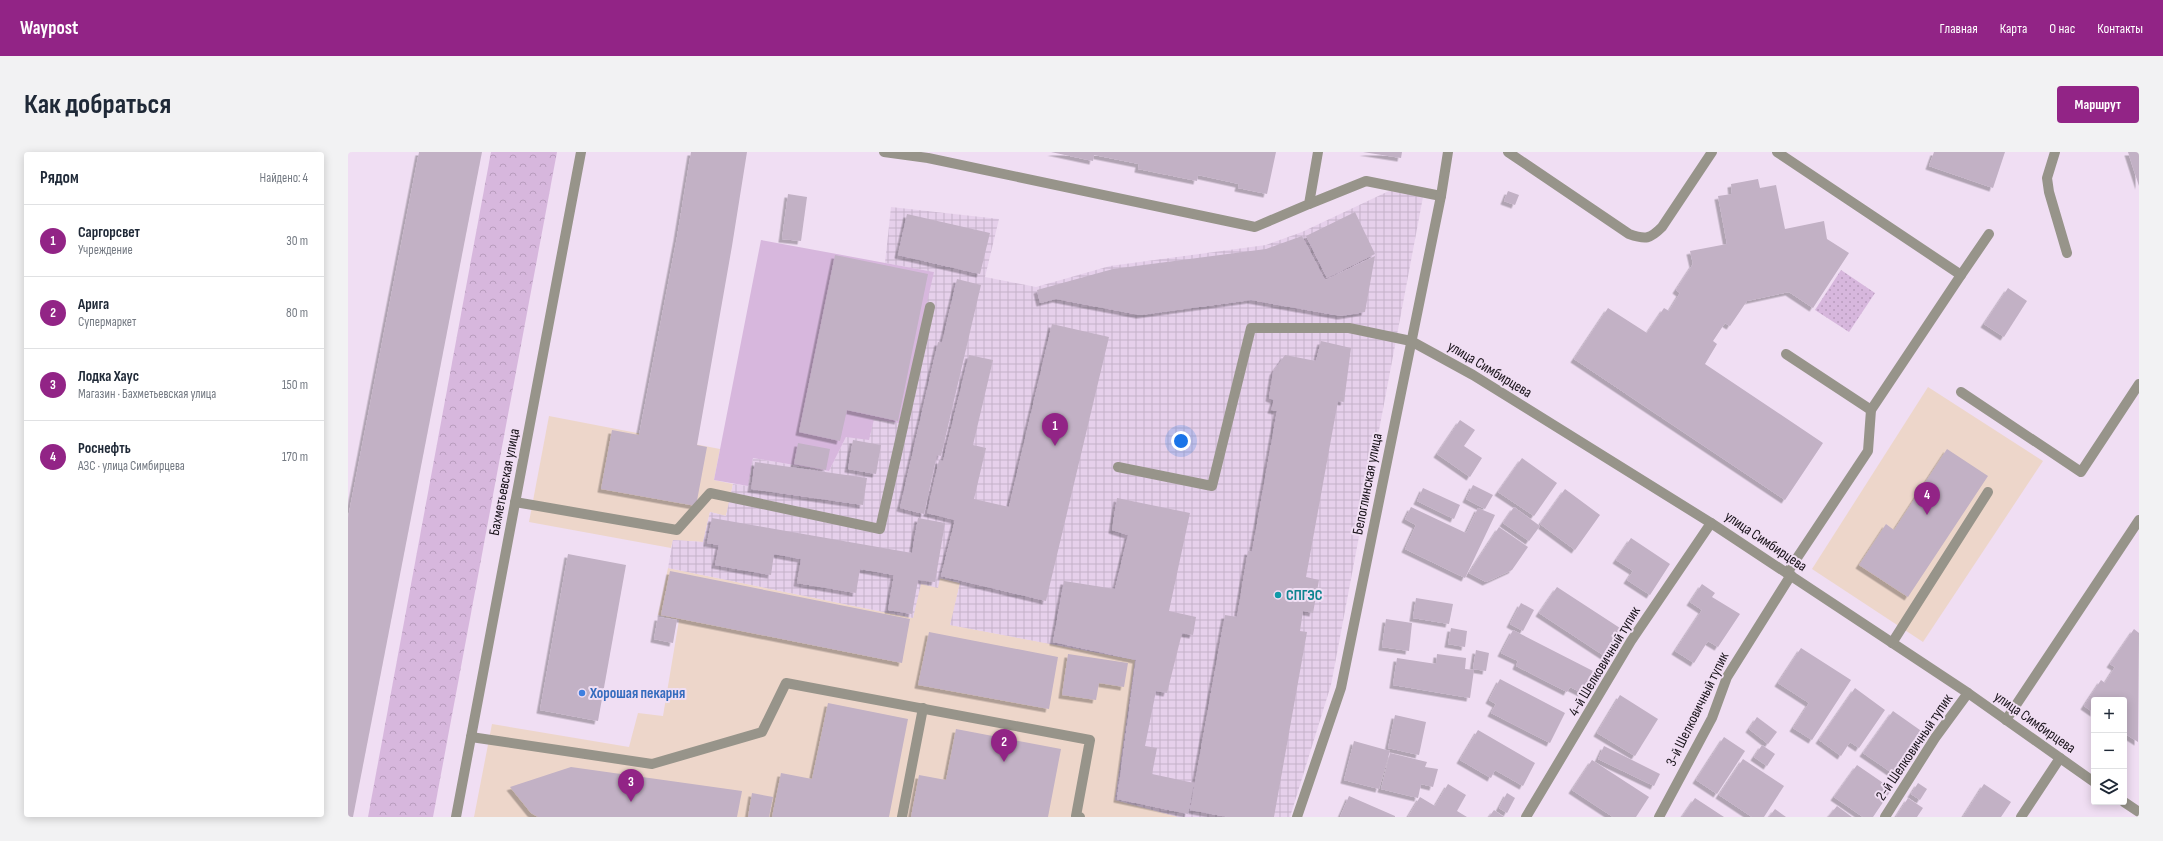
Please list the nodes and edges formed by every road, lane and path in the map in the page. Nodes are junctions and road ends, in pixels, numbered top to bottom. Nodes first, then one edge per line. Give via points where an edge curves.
1 (581, 152) edge
2 (884, 152) edge
3 (1318, 152) edge
4 (1448, 152) edge
5 (1508, 152) edge
6 (1712, 152) edge
7 (1777, 152) edge
8 (2054, 152) edge
9 (1441, 196) junction
10 (1309, 204) junction
11 (1988, 234) dead end
12 (2067, 253) dead end
13 (1961, 275) junction
14 (930, 307) dead end
15 (1411, 341) junction
16 (1786, 354) dead end
17 (2139, 384) edge
18 (1961, 392) dead end
19 (1871, 410) junction
20 (1118, 467) dead end
21 (1988, 492) dead end
22 (516, 502) junction
23 (2139, 520) edge
24 (1711, 523) junction
25 (1789, 574) junction
26 (1892, 643) junction
27 (1968, 693) junction
28 (924, 708) junction
29 (2006, 720) junction
30 (471, 737) junction
31 (2060, 758) junction
32 (2091, 780) edge
33 (2127, 804) edge
34 (2139, 812) edge
35 (456, 817) edge
36 (902, 817) edge
37 (1080, 817) edge
38 (1297, 817) edge
39 (1526, 817) edge
40 (1659, 817) edge
41 (1885, 817) edge
42 (2021, 817) edge

1 - 22 street, Бахметьевская улица
2 - 10 street via 928,158 1255,227
3 - 10 street
4 - 9 street, Белоглинская улица
5 - 6 street via 1630,234 1641,238 1652,236 1662,227
7 - 13 street
8 - 12 street via 2047,178
9 - 10 street via 1366,180
9 - 15 street, Белоглинская улица
11 - 13 street
13 - 19 street
14 - 22 street via 880,529 710,494 677,530
15 - 20 street, улица Симбирцева via 1349,328 1250,328 1212,486
15 - 24 street, улица Симбирцева via 1473,375
15 - 38 street, Белоглинская улица via 1341,688
16 - 19 street
17 - 18 street via 2080,472
19 - 25 street, 3-й Шелковичный тупик via 1868,451
21 - 26 street
22 - 30 street, Бахметьевская улица
23 - 29 street
24 - 25 street, улица Симбирцева
24 - 39 street, 4-й Шелковичный тупик via 1631,641
25 - 26 street, улица Симбирцева
25 - 40 street, 3-й Шелковичный тупик via 1727,677 1712,718
26 - 27 street, улица Симбирцева
27 - 29 street, улица Симбирцева
27 - 41 street, 2-й Шелковичный тупик via 1935,738
28 - 30 street via 786,683 762,732 652,764
28 - 36 street
28 - 37 street via 1090,740 1076,816
29 - 31 street, улица Симбирцева
30 - 35 street, Бахметьевская улица
31 - 32 street, улица Симбирцева
31 - 42 street
33 - 34 street

